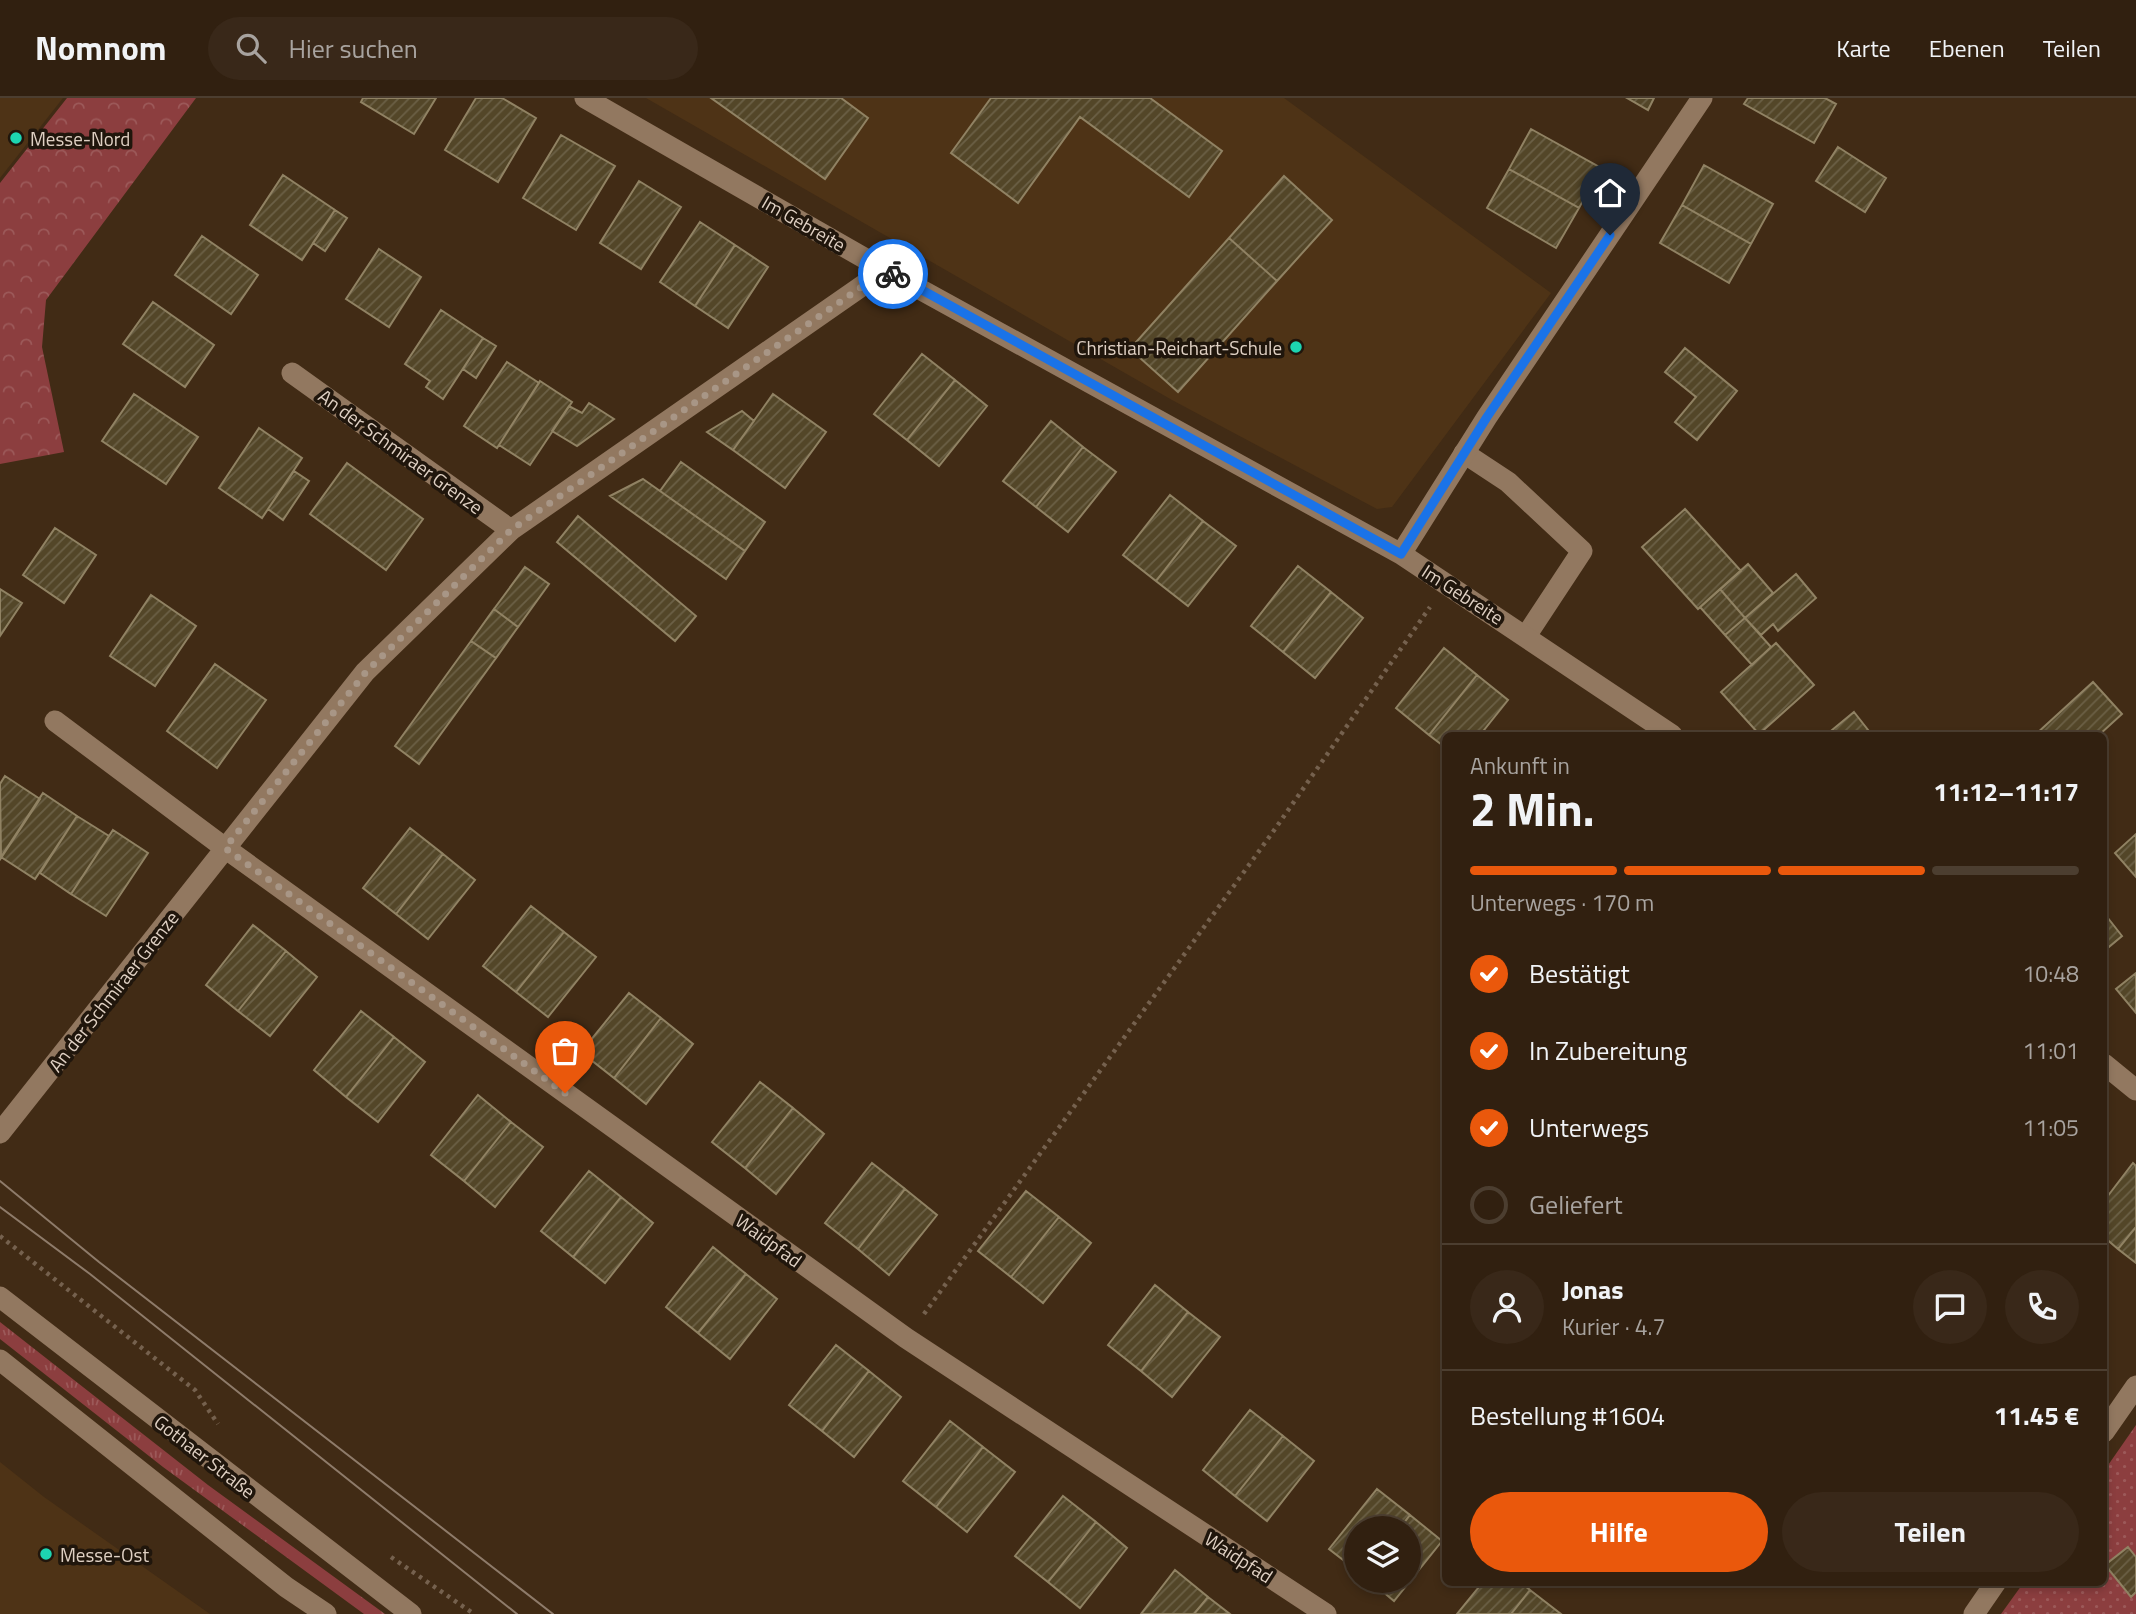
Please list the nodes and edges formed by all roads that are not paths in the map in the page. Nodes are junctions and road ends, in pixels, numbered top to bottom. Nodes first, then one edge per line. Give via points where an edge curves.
1 (585, 98) edge
2 (1702, 98) edge
3 (886, 270) junction
4 (292, 373) dead end
5 (1464, 453) junction
6 (511, 530) junction
7 (1401, 554) junction
8 (1526, 636) junction
9 (55, 721) dead end
10 (1668, 732) edge
11 (225, 848) junction
12 (2107, 1066) edge
13 (2136, 1090) edge
14 (0, 1133) edge
15 (0, 1297) edge
16 (0, 1360) edge
17 (2136, 1386) edge
18 (2107, 1428) edge
19 (1993, 1586) edge
20 (326, 1614) edge
21 (411, 1614) edge
22 (1326, 1614) edge
23 (1974, 1614) edge

1 - 3 street, Im Gebreite
2 - 5 street
3 - 6 street, An der Schmiraer Grenze
3 - 7 street, Im Gebreite
4 - 6 street, An der Schmiraer Grenze
5 - 7 street
5 - 8 street via 1507,482 1582,551
6 - 11 street, An der Schmiraer Grenze via 366,672
7 - 8 street, Im Gebreite
8 - 10 street, Im Gebreite
9 - 11 street
11 - 14 street, An der Schmiraer Grenze
11 - 22 street, Waidpfad via 906,1338
12 - 13 street
15 - 21 street, Gothaer Straße
16 - 20 street
17 - 18 street
19 - 23 street

